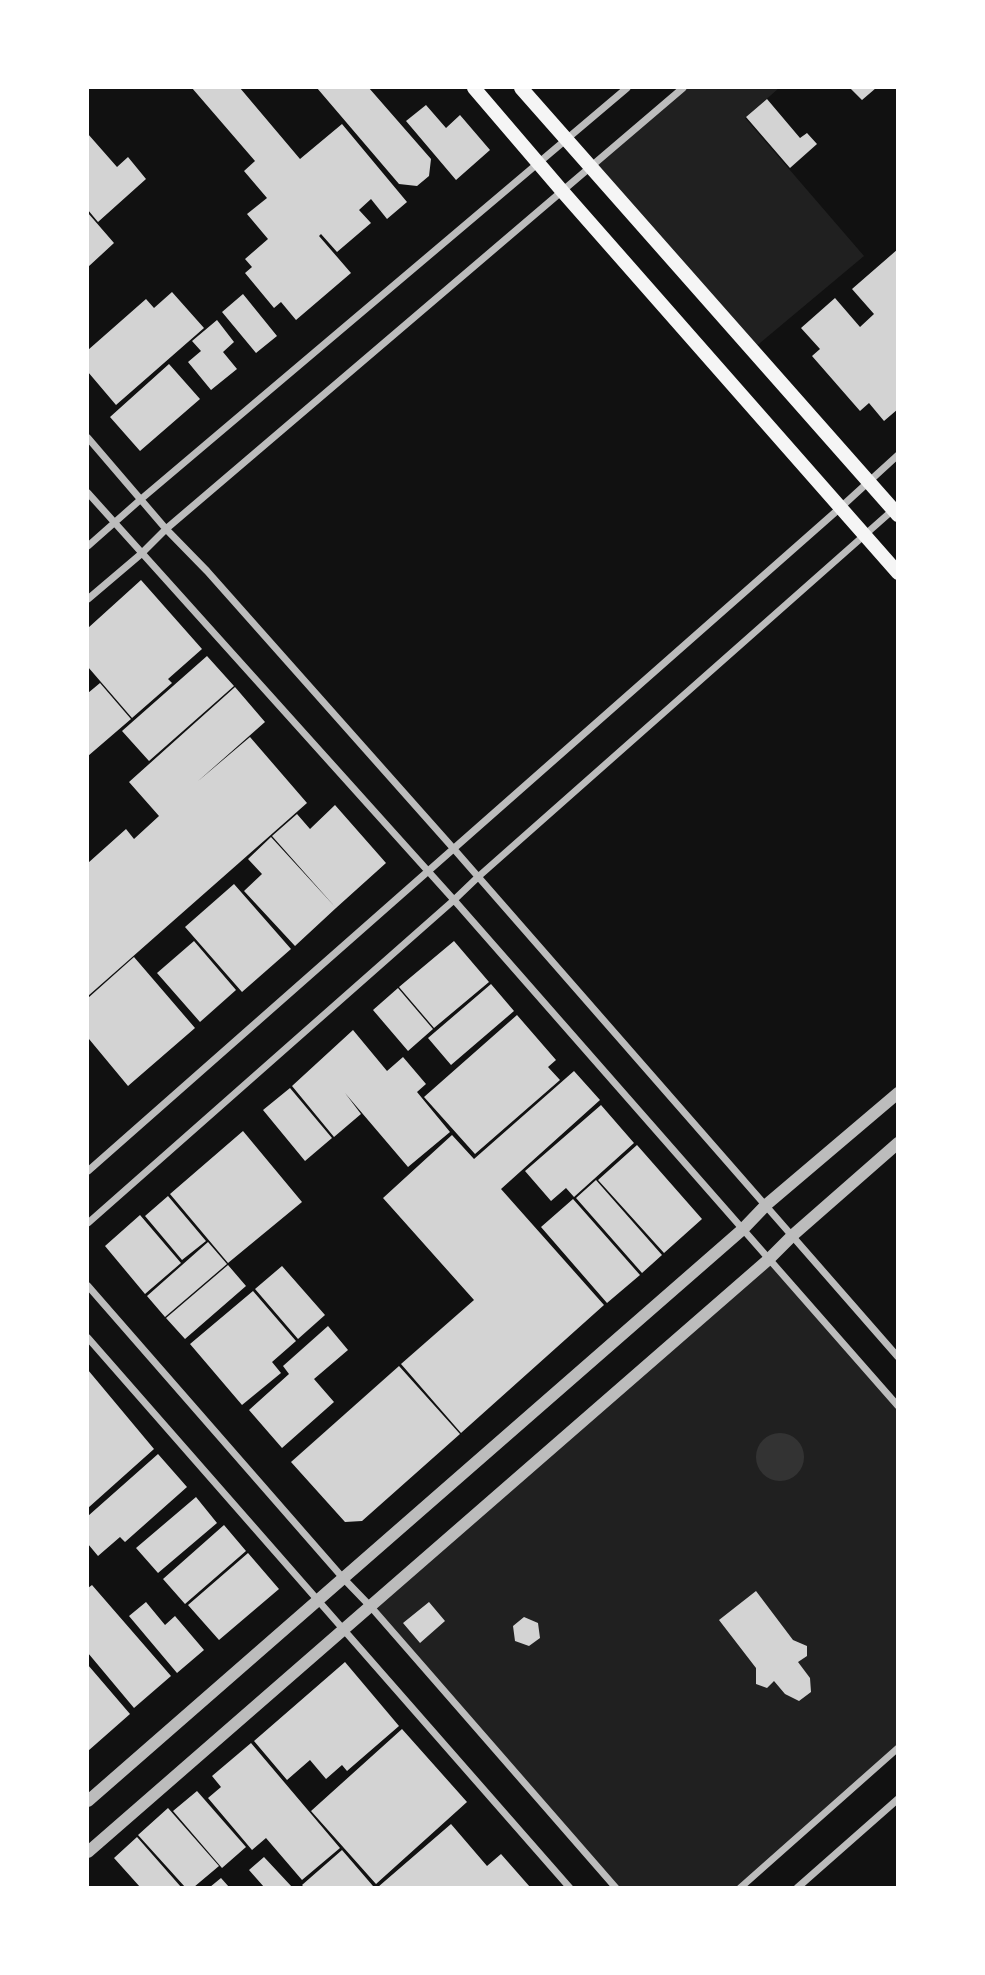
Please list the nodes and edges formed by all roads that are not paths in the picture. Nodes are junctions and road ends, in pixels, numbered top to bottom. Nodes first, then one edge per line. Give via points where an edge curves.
1 (474, 88) edge
2 (521, 88) edge
3 (627, 88) edge
4 (683, 88) edge
5 (566, 139) junction
6 (539, 164) junction
7 (590, 166) junction
8 (562, 191) junction
9 (88, 438) edge
10 (898, 455) edge
11 (869, 481) junction
12 (88, 492) edge
13 (140, 500) junction
14 (840, 508) junction
15 (896, 510) edge
16 (114, 523) junction
17 (166, 529) junction
18 (863, 534) junction
19 (88, 546) edge
20 (141, 554) junction
21 (898, 573) edge
22 (88, 599) edge
23 (453, 848) junction
24 (427, 870) junction
25 (478, 877) junction
26 (454, 900) junction
27 (898, 1093) edge
28 (898, 1143) edge
29 (88, 1171) edge
30 (766, 1205) junction
31 (88, 1223) edge
32 (743, 1229) junction
33 (793, 1235) junction
34 (769, 1259) junction
35 (88, 1286) edge
36 (88, 1338) edge
37 (898, 1357) edge
38 (898, 1406) edge
39 (343, 1578) junction
40 (319, 1601) junction
41 (371, 1606) junction
42 (344, 1630) junction
43 (898, 1748) edge
44 (898, 1799) edge
45 (88, 1801) edge
46 (88, 1852) edge
47 (570, 1888) edge
48 (616, 1888) edge
49 (740, 1888) edge
50 (797, 1888) edge

1 - 6 main road
2 - 5 main road
3 - 5 street
4 - 7 street
5 - 6 street
5 - 7 main road
6 - 8 main road
6 - 13 street
7 - 8 street
7 - 11 main road
8 - 14 main road
8 - 17 street
9 - 13 street
10 - 11 street
11 - 14 street
11 - 15 main road
12 - 16 street
13 - 16 street
13 - 17 street
14 - 18 main road
14 - 23 street
15 - 18 street
16 - 19 street
16 - 20 street
17 - 20 street
17 - 23 street
18 - 21 main road
18 - 25 street
20 - 22 street
20 - 24 street
23 - 24 street
23 - 25 street
24 - 26 street
24 - 29 street
25 - 26 street
25 - 30 street
26 - 31 street
26 - 32 street
27 - 30 street
28 - 33 street
30 - 32 street
30 - 33 street
32 - 34 street
32 - 39 street
33 - 34 street
33 - 37 street
34 - 38 street
34 - 41 street
35 - 39 street
36 - 40 street
39 - 40 street
39 - 41 street
40 - 42 street
40 - 45 street
41 - 42 street
41 - 48 street
42 - 46 street
42 - 47 street
43 - 49 street
44 - 50 street

